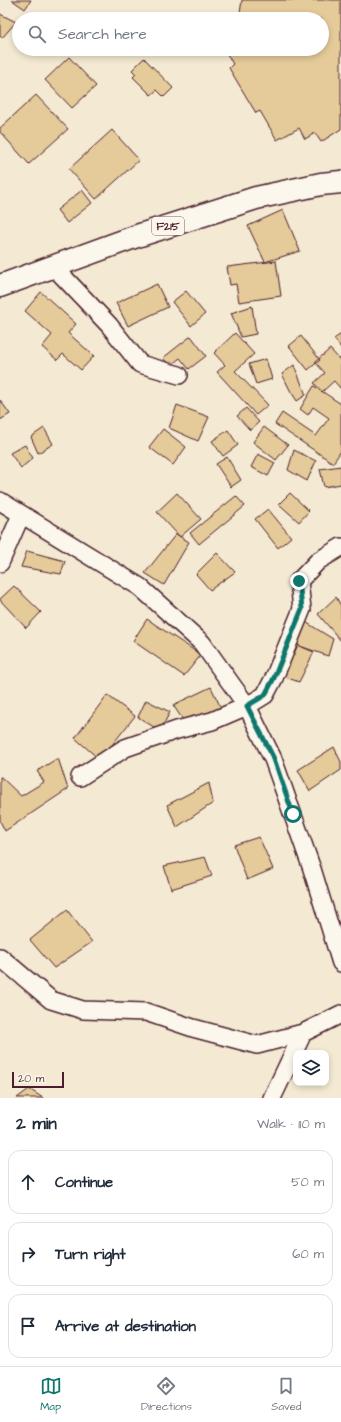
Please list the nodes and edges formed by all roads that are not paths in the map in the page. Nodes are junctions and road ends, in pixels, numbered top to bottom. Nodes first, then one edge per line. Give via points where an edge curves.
1 (341, 182) edge
2 (54, 267) junction
3 (0, 286) edge
4 (179, 375) dead end
5 (0, 502) edge
6 (21, 515) junction
7 (341, 547) edge
8 (0, 563) edge
9 (247, 706) junction
10 (80, 778) dead end
11 (0, 957) edge
12 (341, 962) edge
13 (341, 1014) edge
14 (303, 1033) junction
15 (272, 1098) edge

1 - 2 main road, F215 via 256,198 137,236
2 - 3 main road, F215
2 - 4 street via 109,325 140,364
5 - 6 street
6 - 8 street
6 - 9 street via 140,587 202,643
7 - 9 street via 318,561 299,581 302,609 274,678 265,695
9 - 10 street via 212,721 125,748
9 - 12 street via 274,759
11 - 14 street via 51,1000 83,1010 146,1012 193,1028 258,1045
13 - 14 street
14 - 15 street

